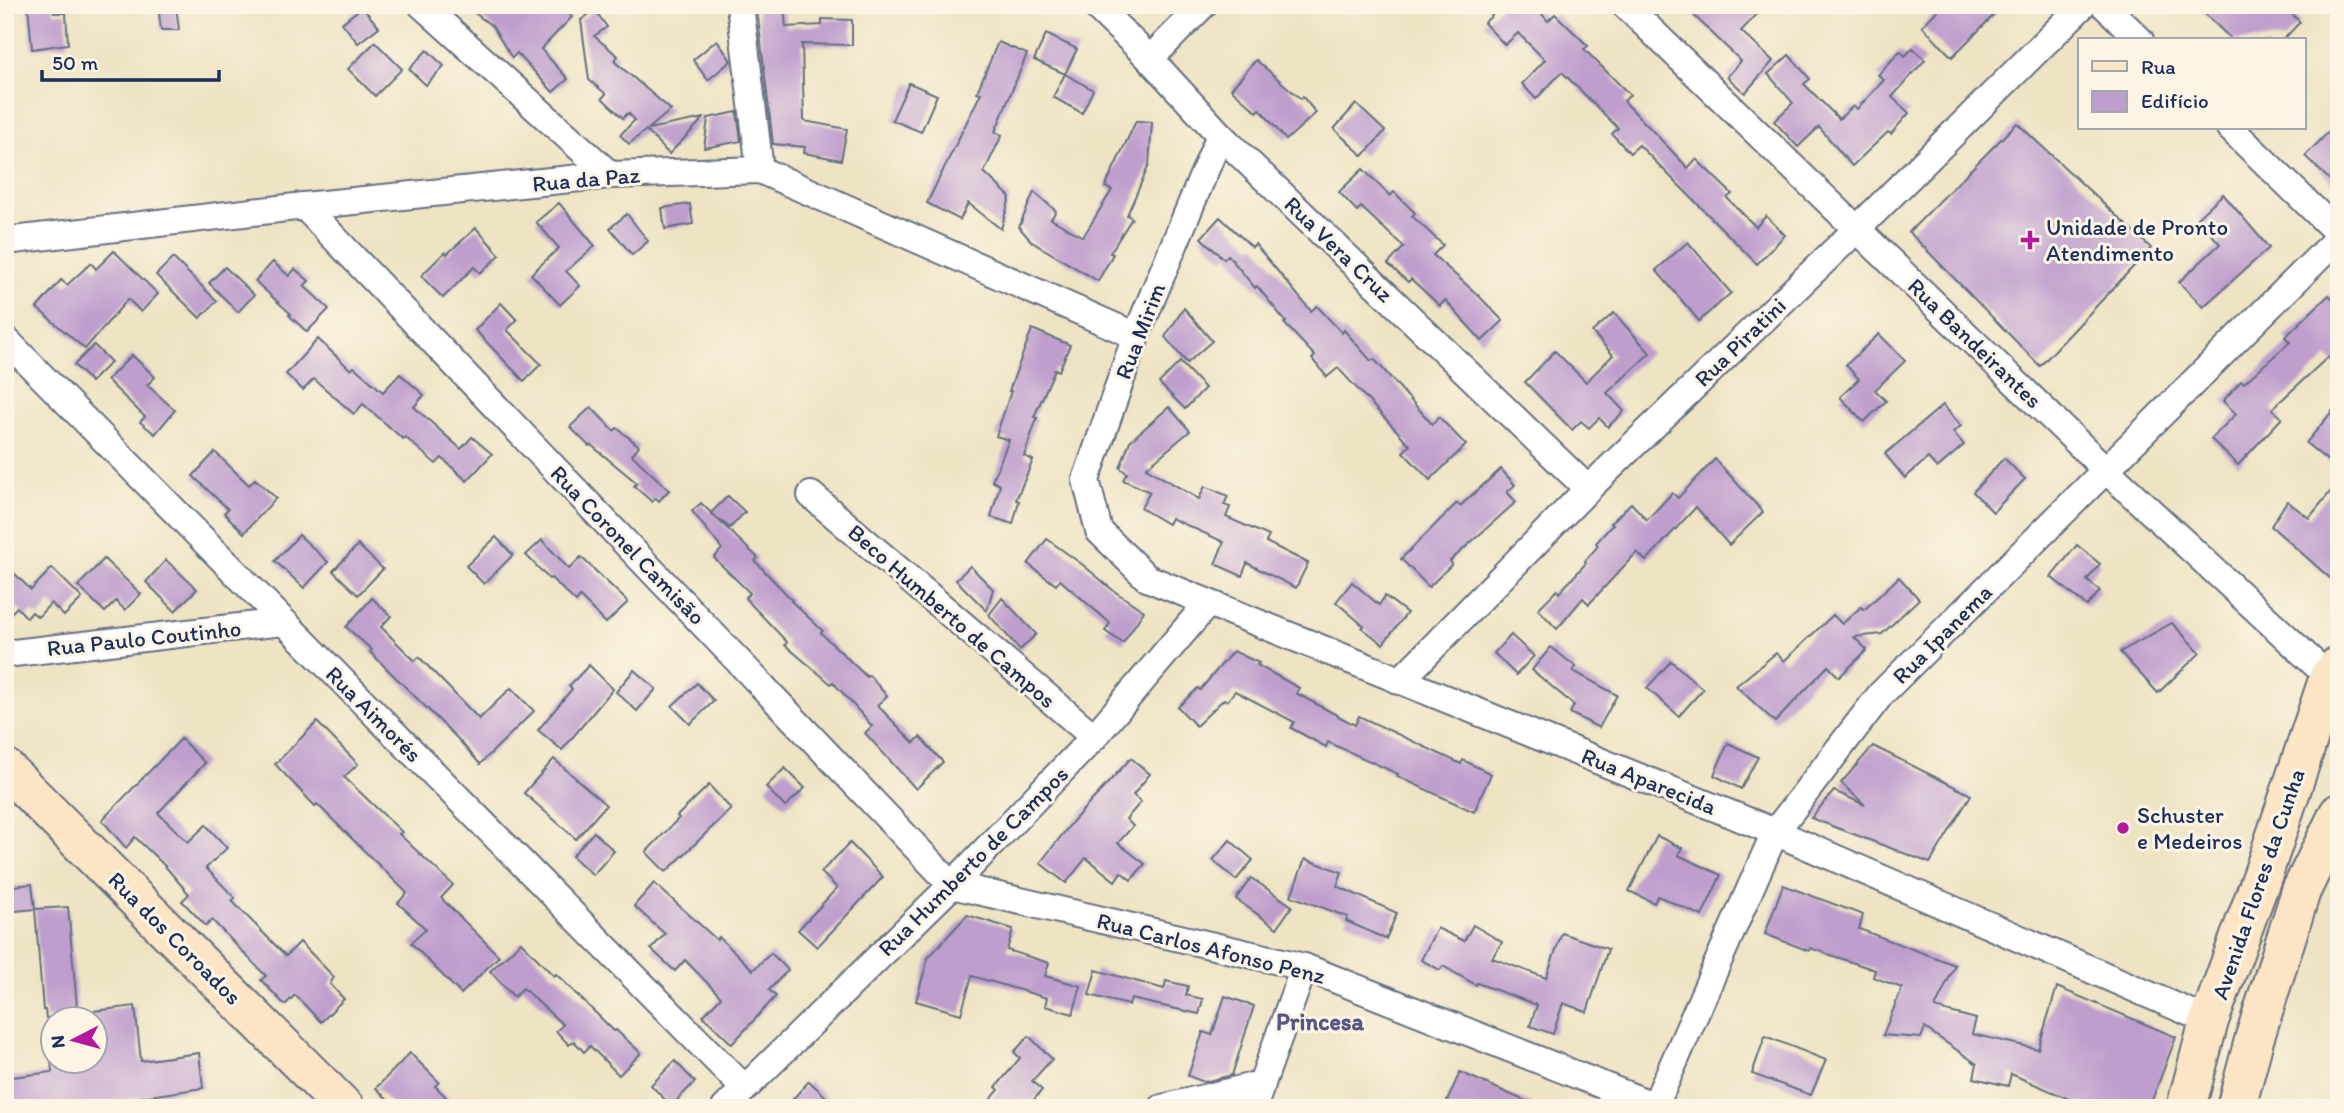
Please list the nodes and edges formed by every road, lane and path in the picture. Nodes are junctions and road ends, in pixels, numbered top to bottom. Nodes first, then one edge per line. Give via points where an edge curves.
1 (422, 5) edge
2 (740, 5) edge
3 (1095, 5) edge
4 (1203, 5) edge
5 (1625, 5) edge
6 (2083, 5) edge
7 (2104, 5) edge
8 (2138, 38) edge
9 (1150, 59) junction
10 (2232, 130) edge
11 (1220, 135) junction
12 (760, 170) junction
13 (610, 175) junction
14 (304, 206) junction
15 (1857, 229) junction
16 (2339, 235) edge
17 (5, 240) edge
18 (1136, 336) junction
19 (5, 340) edge
20 (2106, 470) junction
21 (1588, 489) junction
22 (811, 495) dead end
23 (1099, 531) joint
24 (1208, 603) junction
25 (282, 622) junction
26 (5, 654) edge
27 (1400, 681) junction
28 (2336, 681) edge
29 (1094, 737) junction
30 (5, 768) edge
31 (2339, 813) edge
32 (1775, 832) junction
33 (952, 885) junction
34 (1304, 967) junction
35 (2209, 1021) junction
36 (744, 1088) junction
37 (1258, 1096) edge
38 (1657, 1107) edge
39 (345, 1108) edge
40 (725, 1108) edge
41 (1163, 1108) edge
42 (2186, 1108) edge
43 (2236, 1108) edge

1 - 13 street
2 - 12 street
3 - 9 street, Rua Vera Cruz
4 - 9 street
5 - 15 street, Rua Bandeirantes
6 - 15 street, Rua Piratini
7 - 8 street
9 - 11 street, Rua Vera Cruz
10 - 16 street
11 - 18 street, Rua Mirim
11 - 21 street, Rua Vera Cruz
12 - 13 street, Rua da Paz
12 - 18 street, Rua da Paz
13 - 14 street, Rua da Paz
14 - 17 street, Rua da Paz
14 - 33 street, Rua Coronel Camisão
15 - 20 street, Rua Bandeirantes
15 - 21 street, Rua Piratini
16 - 20 street, Rua Ipanema
18 - 23 street, Rua Mirim via 1086,481
19 - 25 street, Rua Aimorés
20 - 28 street, Rua Bandeirantes
20 - 32 street, Rua Ipanema via 1881,695
21 - 27 street, Rua Piratini
22 - 29 street, Beco Humberto de Campos
23 - 24 street, Rua Aparecida via 1147,578
24 - 27 street, Rua Aparecida
24 - 29 street, Rua Humberto de Campos
25 - 26 street, Rua Paulo Coutinho
25 - 36 street, Rua Aimorés
27 - 32 street, Rua Aparecida
28 - 35 main road, Avenida Flores da Cunha
29 - 33 street, Rua Humberto de Campos
30 - 39 main road, Rua dos Coroados
31 - 43 main road, Avenida Flores da Cunha via 2301,891
32 - 35 street, Rua Aparecida
32 - 38 street, Rua Ipanema
33 - 34 street, Rua Carlos Afonso Penz
33 - 36 street, Rua Humberto de Campos
34 - 37 street
34 - 38 street, Rua Carlos Afonso Penz
35 - 42 main road, Avenida Flores da Cunha
36 - 40 street, Rua Humberto de Campos
37 - 41 street

